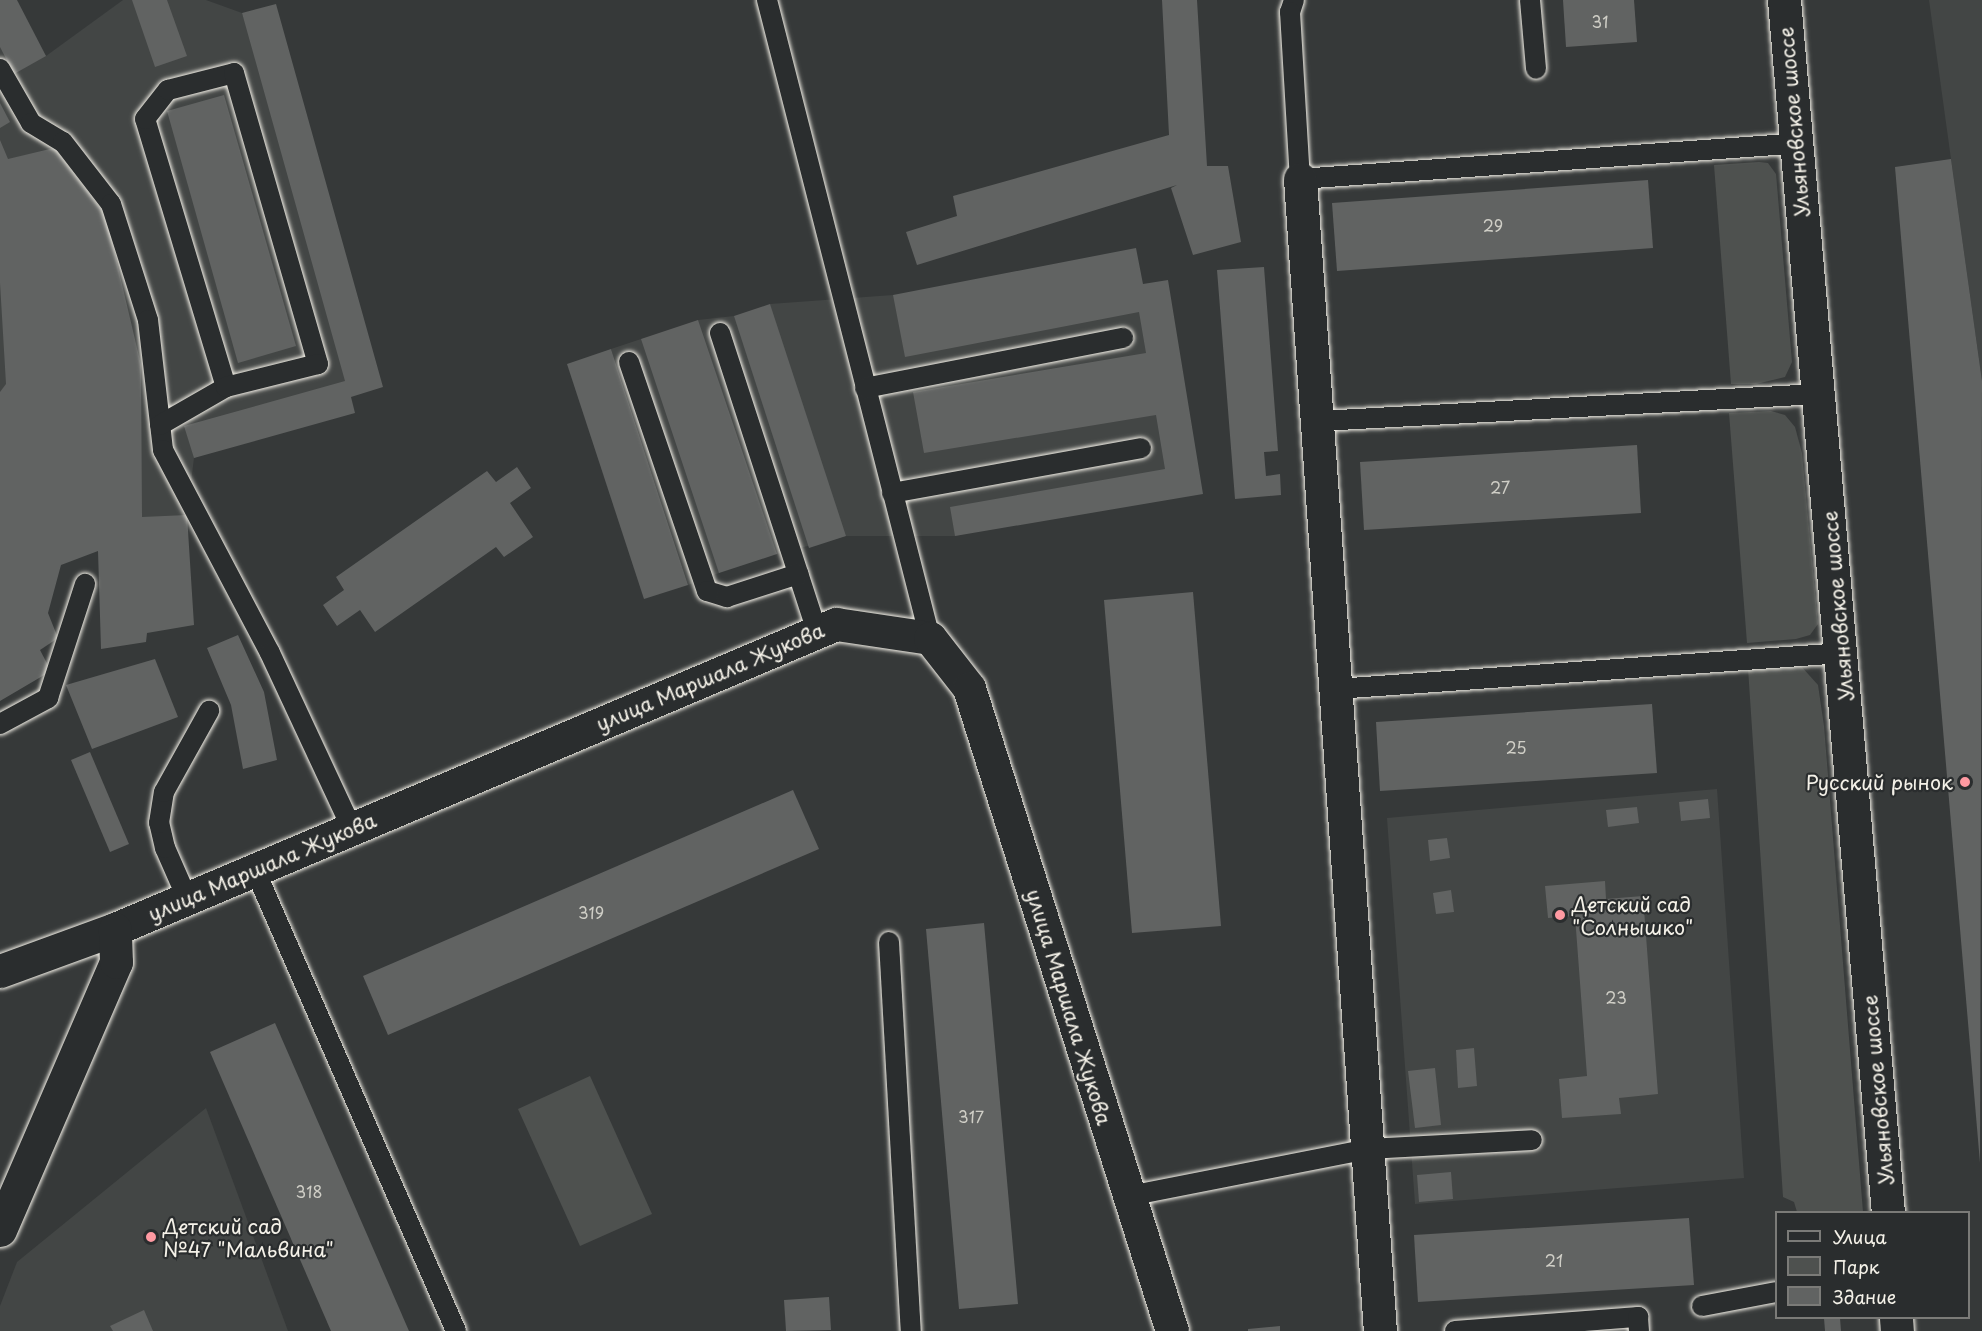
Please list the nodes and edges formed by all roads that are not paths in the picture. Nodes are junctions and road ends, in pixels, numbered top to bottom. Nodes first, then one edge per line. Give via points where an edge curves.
1 (767, 0) edge
2 (1294, 0) edge
3 (1530, 0) edge
4 (1784, 0) edge
5 (0, 69) edge
6 (1536, 69) dead end
7 (1794, 144) junction
8 (1300, 179) junction
9 (720, 333) dead end
10 (1123, 338) dead end
11 (629, 362) dead end
12 (226, 387) junction
13 (865, 388) junction
14 (1818, 394) junction
15 (1320, 421) junction
16 (160, 425) junction
17 (1141, 448) dead end
18 (892, 493) junction
19 (798, 574) junction
20 (86, 584) dead end
21 (817, 632) junction
22 (930, 638) junction
23 (1843, 653) junction
24 (1336, 689) junction
25 (209, 711) dead end
26 (0, 724) edge
27 (352, 829) junction
28 (255, 870) junction
29 (187, 898) junction
30 (115, 929) junction
31 (889, 942) dead end
32 (2, 965) edge
33 (1533, 1140) dead end
34 (1368, 1149) junction
35 (1129, 1196) junction
36 (1888, 1211) edge
37 (0, 1230) edge
38 (1775, 1292) edge
39 (1702, 1306) dead end
40 (456, 1331) edge
41 (911, 1331) edge
42 (1172, 1331) edge
43 (1380, 1331) edge
44 (1455, 1331) edge
45 (1639, 1331) edge

1 - 13 lane
2 - 8 lane via 1290,12
3 - 6 lane
4 - 7 street, Ульяновское шоссе
5 - 16 lane via 31,123 63,142 111,204 148,320
7 - 8 lane
7 - 14 street, Ульяновское шоссе
8 - 15 street
9 - 19 lane
10 - 13 lane
11 - 19 lane via 707,591 727,597
12 - 12 lane via 146,119 168,90 234,74 318,364
12 - 16 lane
13 - 18 lane
14 - 15 lane
14 - 23 street, Ульяновское шоссе
15 - 24 street
16 - 27 lane via 163,450 270,653
17 - 18 lane
18 - 22 lane
19 - 21 lane
20 - 26 lane via 48,698
21 - 22 street, улица Маршала Жукова via 836,624
21 - 27 street, улица Маршала Жукова
22 - 35 street, улица Маршала Жукова via 969,688
23 - 24 lane
23 - 36 street, Ульяновское шоссе
24 - 34 street
25 - 29 lane via 164,792 159,823 165,848
27 - 28 street, улица Маршала Жукова
28 - 29 street, улица Маршала Жукова
28 - 40 lane
29 - 30 street, улица Маршала Жукова
30 - 32 street, улица Маршала Жукова
30 - 37 street via 116,962
31 - 41 lane
33 - 34 lane
34 - 35 lane
34 - 43 street
35 - 42 street, улица Маршала Жукова
38 - 39 lane
44 - 45 lane via 1638,1317

